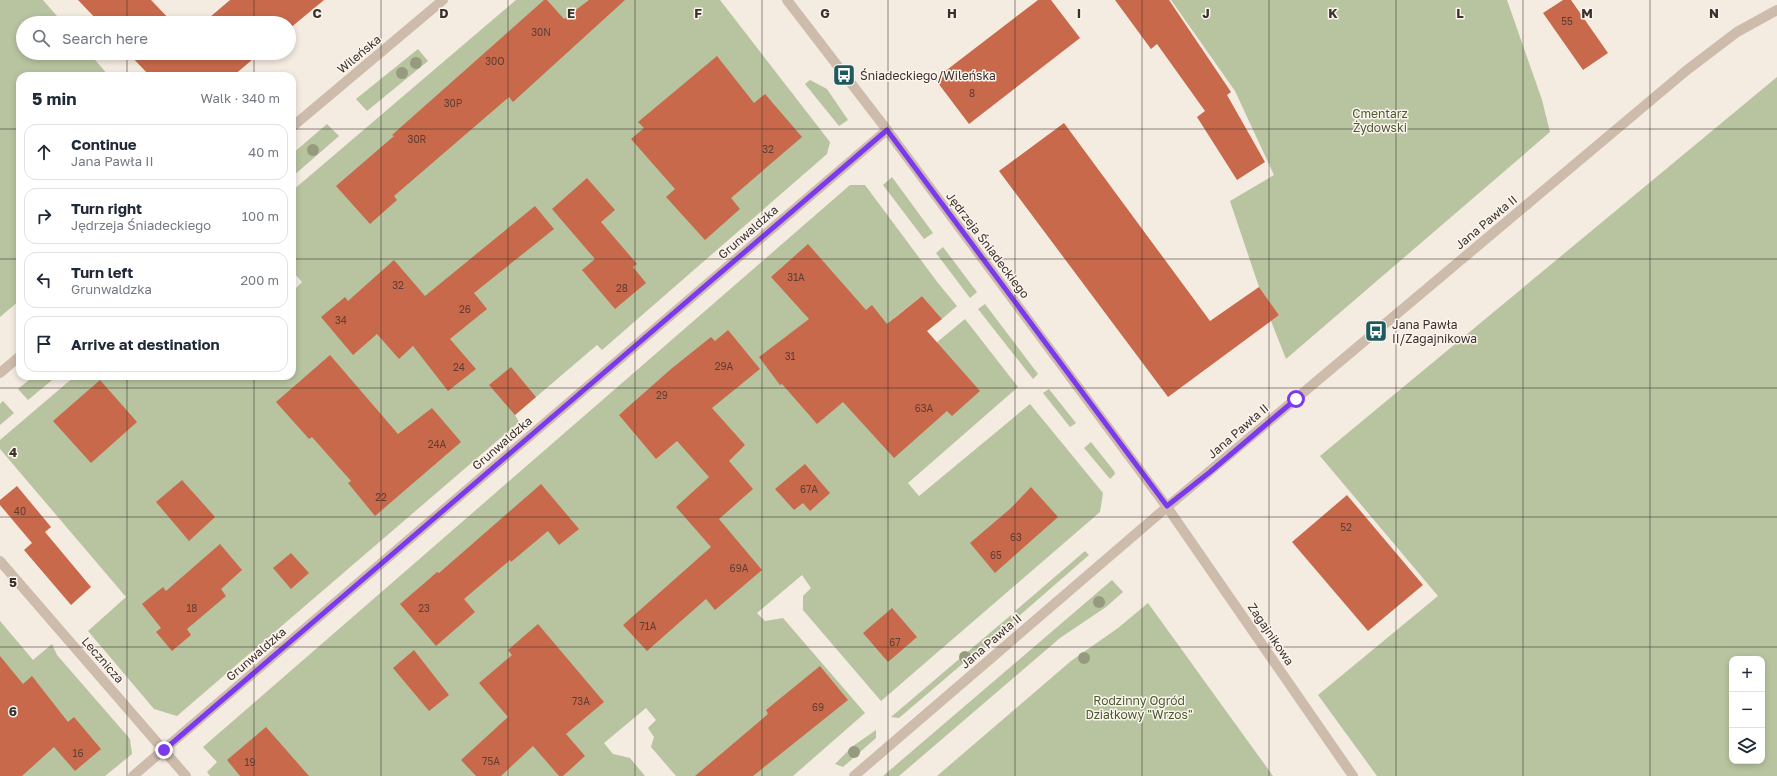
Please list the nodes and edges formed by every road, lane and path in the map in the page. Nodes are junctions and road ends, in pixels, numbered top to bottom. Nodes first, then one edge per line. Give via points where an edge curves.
1 (444, 0) edge
2 (787, 0) edge
3 (1777, 10) edge
4 (296, 124) edge
5 (887, 130) junction
6 (16, 359) edge
7 (0, 373) edge
8 (1167, 506) junction
9 (0, 561) edge
10 (164, 750) junction
11 (134, 776) edge
12 (186, 776) edge
13 (854, 776) edge
14 (1353, 776) edge

1 - 4 street, Wileńska
2 - 5 street, Jędrzeja Śniadeckiego
3 - 8 street, Jana Pawła II via 1737,32 1687,70
5 - 8 street, Jędrzeja Śniadeckiego
5 - 10 street, Grunwaldzka
6 - 7 street
8 - 13 street, Jana Pawła II
8 - 14 street, Zagajnikowa
9 - 10 street, Lecznicza
10 - 11 street, Grunwaldzka
10 - 12 street, Lecznicza

